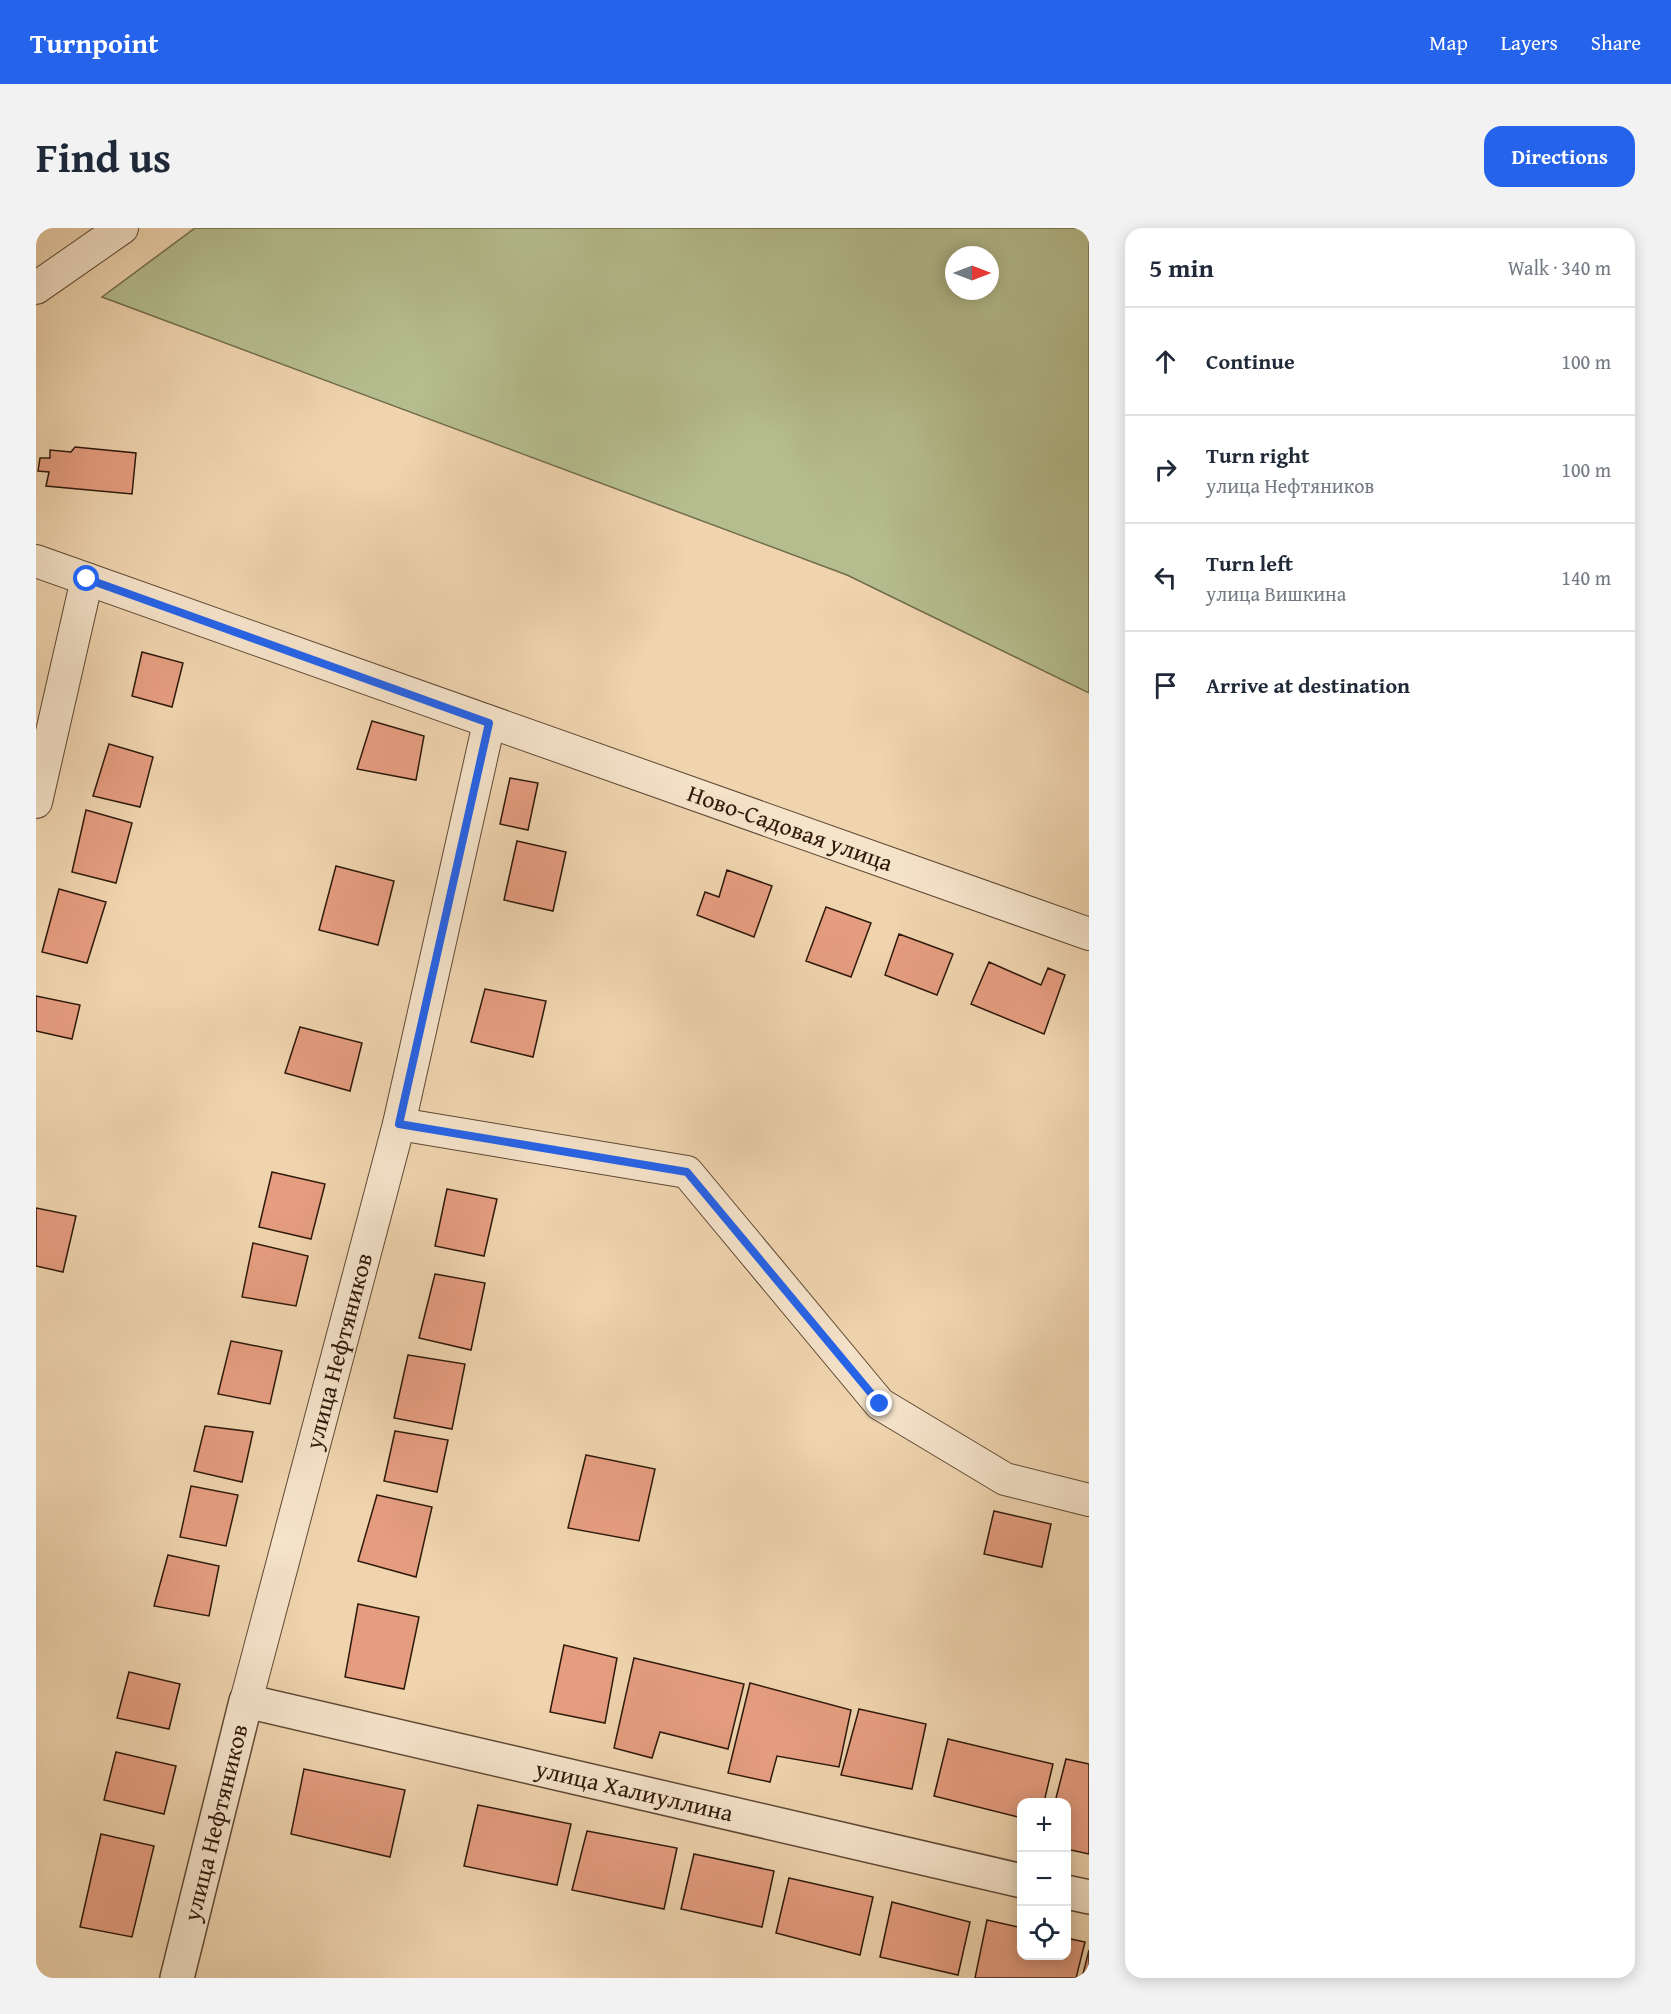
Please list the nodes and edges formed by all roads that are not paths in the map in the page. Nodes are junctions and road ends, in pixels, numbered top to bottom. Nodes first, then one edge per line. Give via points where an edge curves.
1 (122, 228) edge
2 (36, 288) edge
3 (36, 561) edge
4 (87, 579) junction
5 (489, 723) junction
6 (36, 802) edge
7 (1089, 934) edge
8 (399, 1124) junction
9 (1089, 1500) edge
10 (246, 1701) junction
11 (1017, 1880) edge
12 (1071, 1893) edge
13 (1089, 1897) edge
14 (177, 1978) edge

1 - 2 street
3 - 4 street, Ново-Садовая улица
4 - 5 street, Ново-Садовая улица
4 - 6 street
5 - 7 street, Ново-Садовая улица
5 - 8 street, улица Нефтяников
8 - 9 street via 687,1172 880,1404 1005,1479
8 - 10 street, улица Нефтяников
10 - 11 street, улица Халиуллина
10 - 14 street, улица Нефтяников
12 - 13 street

